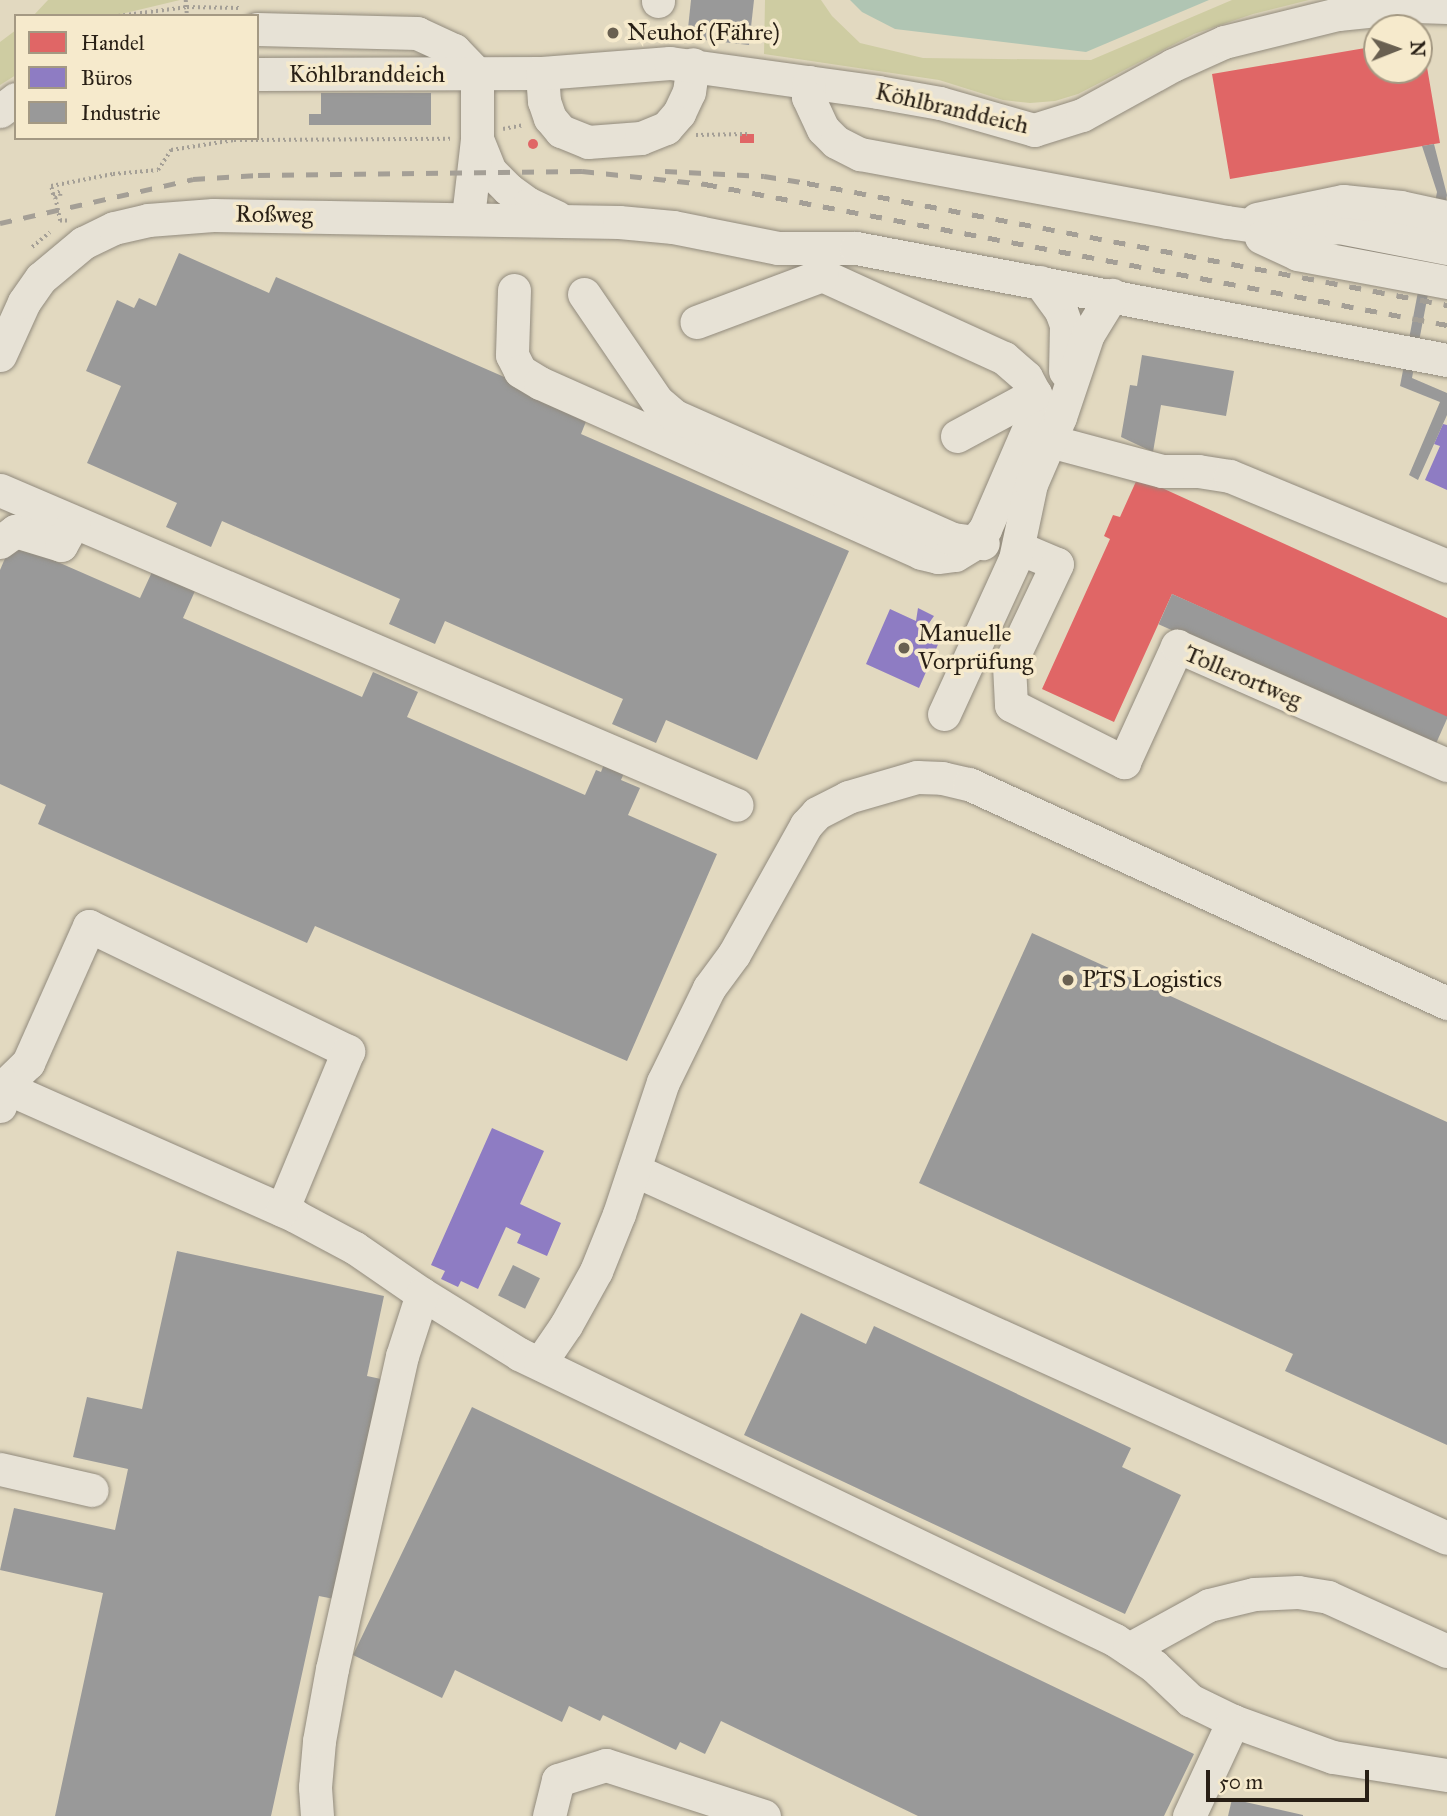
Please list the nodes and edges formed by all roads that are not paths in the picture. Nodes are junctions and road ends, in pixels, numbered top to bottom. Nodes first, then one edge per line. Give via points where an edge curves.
1 (1447, 6) edge
2 (259, 29) edge
3 (693, 64) junction
4 (542, 73) junction
5 (259, 74) edge
6 (477, 74) junction
7 (809, 82) junction
8 (477, 135) junction
9 (1343, 201) junction
10 (1447, 201) edge
11 (1447, 217) edge
12 (467, 218) junction
13 (562, 219) junction
14 (1227, 222) junction
15 (1447, 248) edge
16 (1040, 282) junction
17 (1447, 282) edge
18 (514, 290) dead end
19 (584, 294) dead end
20 (1112, 295) junction
21 (696, 322) dead end
22 (0, 355) edge
23 (1447, 360) edge
24 (1050, 396) junction
25 (957, 436) dead end
26 (1050, 441) junction
27 (0, 490) edge
28 (74, 522) junction
29 (0, 542) edge
30 (995, 545) junction
31 (1447, 566) edge
32 (944, 714) dead end
33 (1447, 765) edge
34 (737, 805) dead end
35 (1447, 1003) edge
36 (1, 1093) edge
37 (634, 1170) junction
38 (282, 1210) junction
39 (422, 1294) junction
40 (540, 1363) junction
41 (0, 1469) edge
42 (92, 1490) dead end
43 (1447, 1538) edge
44 (1129, 1649) junction
45 (1447, 1651) edge
46 (1233, 1721) junction
47 (1447, 1775) edge
48 (317, 1816) edge
49 (549, 1816) edge
50 (764, 1816) edge
51 (1189, 1816) edge

1 - 7 street, Köhlbranddeich via 1338,15 1224,42 1082,115 1034,130 940,103
2 - 6 street, Köhlbranddeich via 417,33 454,50
3 - 4 street, Köhlbranddeich via 629,64
3 - 4 street via 680,113 666,128 652,135 588,142 573,139 550,118
3 - 7 street, Köhlbranddeich
4 - 6 street, Köhlbranddeich
5 - 6 street, Köhlbranddeich
6 - 8 street
7 - 14 street via 808,97 823,129 860,154
8 - 12 street
8 - 13 street via 490,171 508,189
9 - 10 street via 1373,190
9 - 11 street
9 - 14 street
12 - 13 street, Roßweg
12 - 22 street, Roßweg via 173,216 114,228 83,243 41,278 24,302
13 - 16 street, Roßweg via 673,227 778,248 856,248
14 - 15 street via 1299,232 1339,227
14 - 17 street via 1297,254
16 - 20 street, Roßweg
16 - 24 street via 1066,325
18 - 30 street via 512,355 520,371 540,383 921,552 938,557
19 - 30 street via 657,401 675,416 953,539
20 - 23 street, Roßweg
20 - 24 street
21 - 24 street via 822,275 1004,358
24 - 25 street
24 - 26 street
24 - 30 street via 1036,411 985,529
26 - 30 street via 1028,491
26 - 31 street via 1162,471 1230,476
27 - 28 street
28 - 29 street via 61,545 15,531
28 - 34 street
30 - 32 street
30 - 33 street, Tollerortweg via 1057,564 1009,665 1011,705 1124,762 1177,646
35 - 37 street via 983,790 942,778 908,779 834,803 806,825 680,1044
36 - 38 street
36 - 38 street via 28,1063 89,926 348,1051
37 - 40 street via 596,1271
37 - 43 street
38 - 39 street via 355,1248
39 - 40 street
39 - 48 street via 402,1356 332,1669 319,1741
40 - 44 street
41 - 42 street
44 - 45 street via 1209,1605 1254,1594 1298,1592 1328,1597
44 - 46 street via 1190,1700
46 - 47 street via 1333,1757
46 - 51 street
49 - 50 street via 558,1780 606,1765

